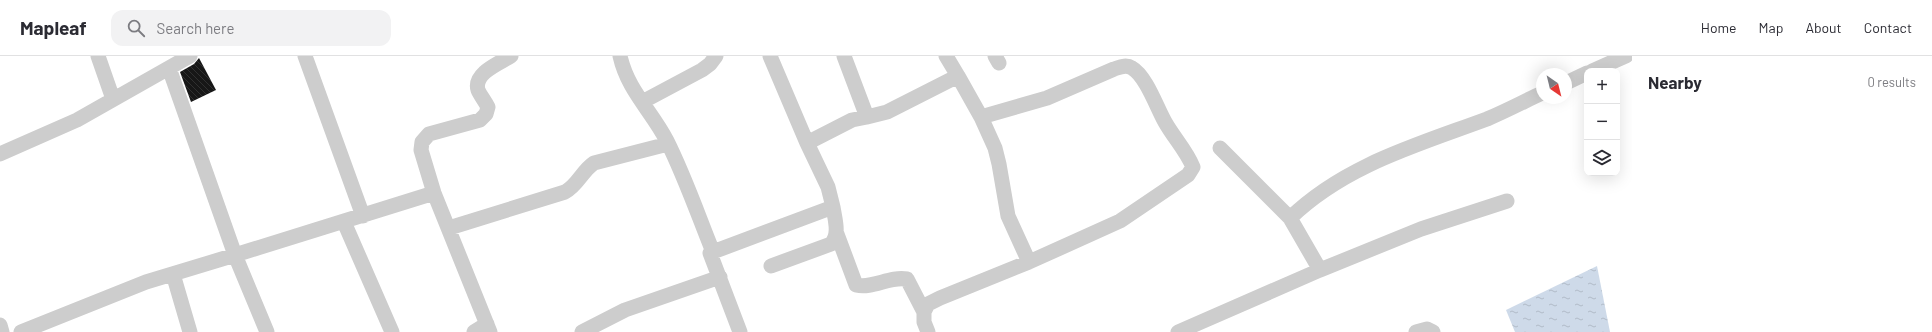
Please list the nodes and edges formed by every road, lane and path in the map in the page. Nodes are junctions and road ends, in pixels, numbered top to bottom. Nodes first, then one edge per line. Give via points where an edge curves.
1 (98, 56) edge
2 (190, 56) edge
3 (305, 56) edge
4 (511, 56) edge
5 (620, 56) edge
6 (716, 56) edge
7 (770, 56) edge
8 (844, 56) edge
9 (946, 56) edge
10 (1626, 56) edge
11 (169, 68) junction
12 (1599, 68) edge
13 (1584, 74) edge
14 (958, 76) junction
15 (1572, 80) edge
16 (1536, 96) edge
17 (113, 99) junction
18 (642, 102) junction
19 (867, 117) junction
20 (982, 117) junction
21 (807, 143) junction
22 (668, 144) junction
23 (1220, 148) dead end
24 (0, 154) edge
25 (434, 193) junction
26 (1507, 202) dead end
27 (833, 208) junction
28 (363, 216) junction
29 (1290, 218) junction
30 (344, 222) junction
31 (449, 228) junction
32 (837, 234) junction
33 (713, 252) junction
34 (235, 255) junction
35 (1029, 262) junction
36 (771, 266) dead end
37 (1320, 270) junction
38 (173, 274) junction
39 (720, 278) junction
40 (924, 312) junction
41 (0, 325) edge
42 (489, 328) edge
43 (2, 332) edge
44 (21, 332) edge
45 (190, 332) edge
46 (267, 332) edge
47 (392, 332) edge
48 (474, 332) edge
49 (582, 332) edge
50 (740, 332) edge
51 (928, 332) edge
52 (1178, 332) edge
53 (1416, 332) edge
54 (1433, 332) edge

1 - 17 street
2 - 11 street
3 - 28 street
4 - 25 street via 485,71 478,80 478,89 488,107 480,120 429,134 422,142 421,150
5 - 18 street via 627,81
6 - 18 street via 702,70
7 - 21 street
8 - 19 street
9 - 14 street
10 - 12 street
11 - 17 street
11 - 34 street
13 - 15 street
14 - 19 street via 887,112
14 - 20 street
16 - 29 street via 1486,119 1380,158 1325,191
17 - 24 street via 76,120
18 - 22 street
19 - 21 street via 852,120
20 - 35 street via 995,148 1008,216
20 - 35 street via 1047,98 1114,69 1130,67 1143,82 1193,167 1188,176 1120,221
21 - 27 street via 828,187
22 - 31 street via 594,163 587,167 566,192
22 - 33 street
23 - 29 street
25 - 28 street
25 - 31 street
26 - 37 street via 1421,229
27 - 32 street
27 - 33 street
28 - 30 street
29 - 37 street
30 - 34 street
30 - 47 street
31 - 42 street
32 - 36 street via 836,240 831,244
32 - 40 street via 856,285 864,287 899,278 907,279
33 - 39 street via 710,253
34 - 38 street
34 - 46 street
35 - 40 street via 940,298 928,304
37 - 52 street
38 - 44 street via 146,282
38 - 45 street
39 - 49 street via 625,310
39 - 50 street
40 - 51 street
41 - 43 street
42 - 48 street
53 - 54 street via 1427,329

